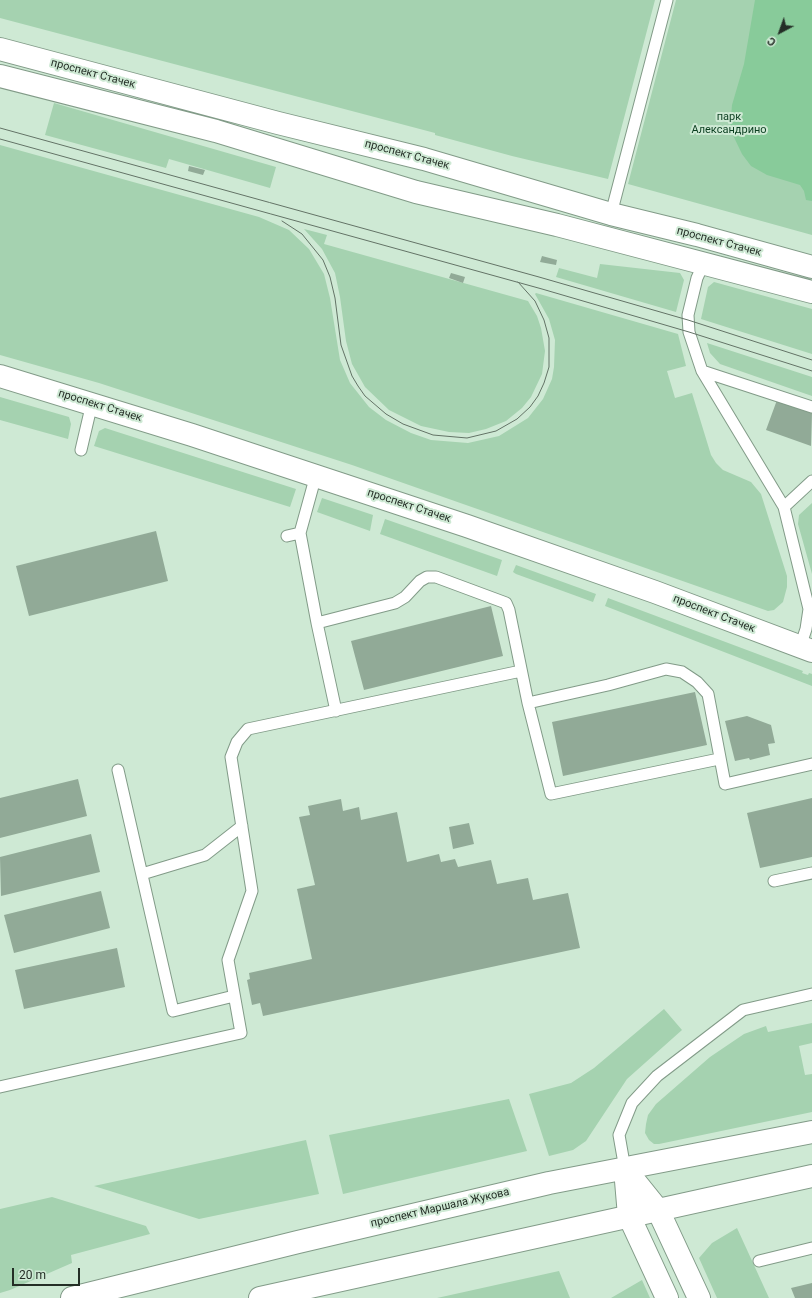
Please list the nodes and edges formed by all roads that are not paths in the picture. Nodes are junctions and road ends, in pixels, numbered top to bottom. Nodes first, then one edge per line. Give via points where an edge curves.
1 (668, 0) edge
2 (0, 49) edge
3 (0, 76) edge
4 (610, 214) junction
5 (704, 263) junction
6 (812, 267) edge
7 (812, 292) edge
8 (702, 371) junction
9 (0, 376) edge
10 (92, 403) junction
11 (812, 407) edge
12 (81, 450) dead end
13 (316, 475) junction
14 (812, 481) edge
15 (784, 507) junction
16 (300, 533) junction
17 (287, 536) dead end
18 (317, 623) junction
19 (806, 649) edge
20 (521, 671) junction
21 (528, 703) junction
22 (336, 711) junction
23 (720, 758) junction
24 (812, 764) edge
25 (118, 770) dead end
26 (242, 826) junction
27 (812, 873) edge
28 (142, 874) junction
29 (774, 881) dead end
30 (812, 994) edge
31 (234, 996) junction
32 (0, 1086) edge
33 (812, 1132) edge
34 (625, 1170) junction
35 (812, 1176) edge
36 (658, 1210) junction
37 (629, 1216) junction
38 (812, 1248) edge
39 (759, 1261) dead end
40 (72, 1298) edge
41 (260, 1298) edge
42 (667, 1298) edge
43 (699, 1298) edge

1 - 4 lane
2 - 4 main road, проспект Стачек via 424,159
3 - 5 main road via 216,130 416,192
4 - 6 main road, проспект Стачек
5 - 7 main road
5 - 8 lane via 697,278 688,320 689,332
8 - 11 lane
8 - 15 lane
9 - 10 main road, проспект Стачек
10 - 12 lane
10 - 13 main road, проспект Стачек
13 - 16 lane
13 - 19 main road, проспект Стачек via 488,533
14 - 15 lane
15 - 19 lane via 808,609
16 - 17 lane
16 - 18 lane
18 - 20 lane via 395,603 405,597 420,581 427,577 436,577 506,603
18 - 22 lane
20 - 21 lane
20 - 22 lane
21 - 23 lane via 666,669 682,672 697,682 708,694
21 - 23 lane via 551,794
22 - 26 lane via 248,729 237,742 231,756
23 - 24 lane via 725,784
25 - 28 lane
26 - 28 lane via 205,855
26 - 31 lane via 252,891 228,960
27 - 29 lane
28 - 31 lane via 173,1011
30 - 34 lane via 743,1010 657,1076 632,1103 619,1135
31 - 32 lane via 241,1033
33 - 34 main road, проспект Маршала Жукова
34 - 36 main road
34 - 37 main road
34 - 40 main road, проспект Маршала Жукова via 534,1186
35 - 36 main road
36 - 37 main road
36 - 43 main road
37 - 41 main road
37 - 42 main road
38 - 39 lane

